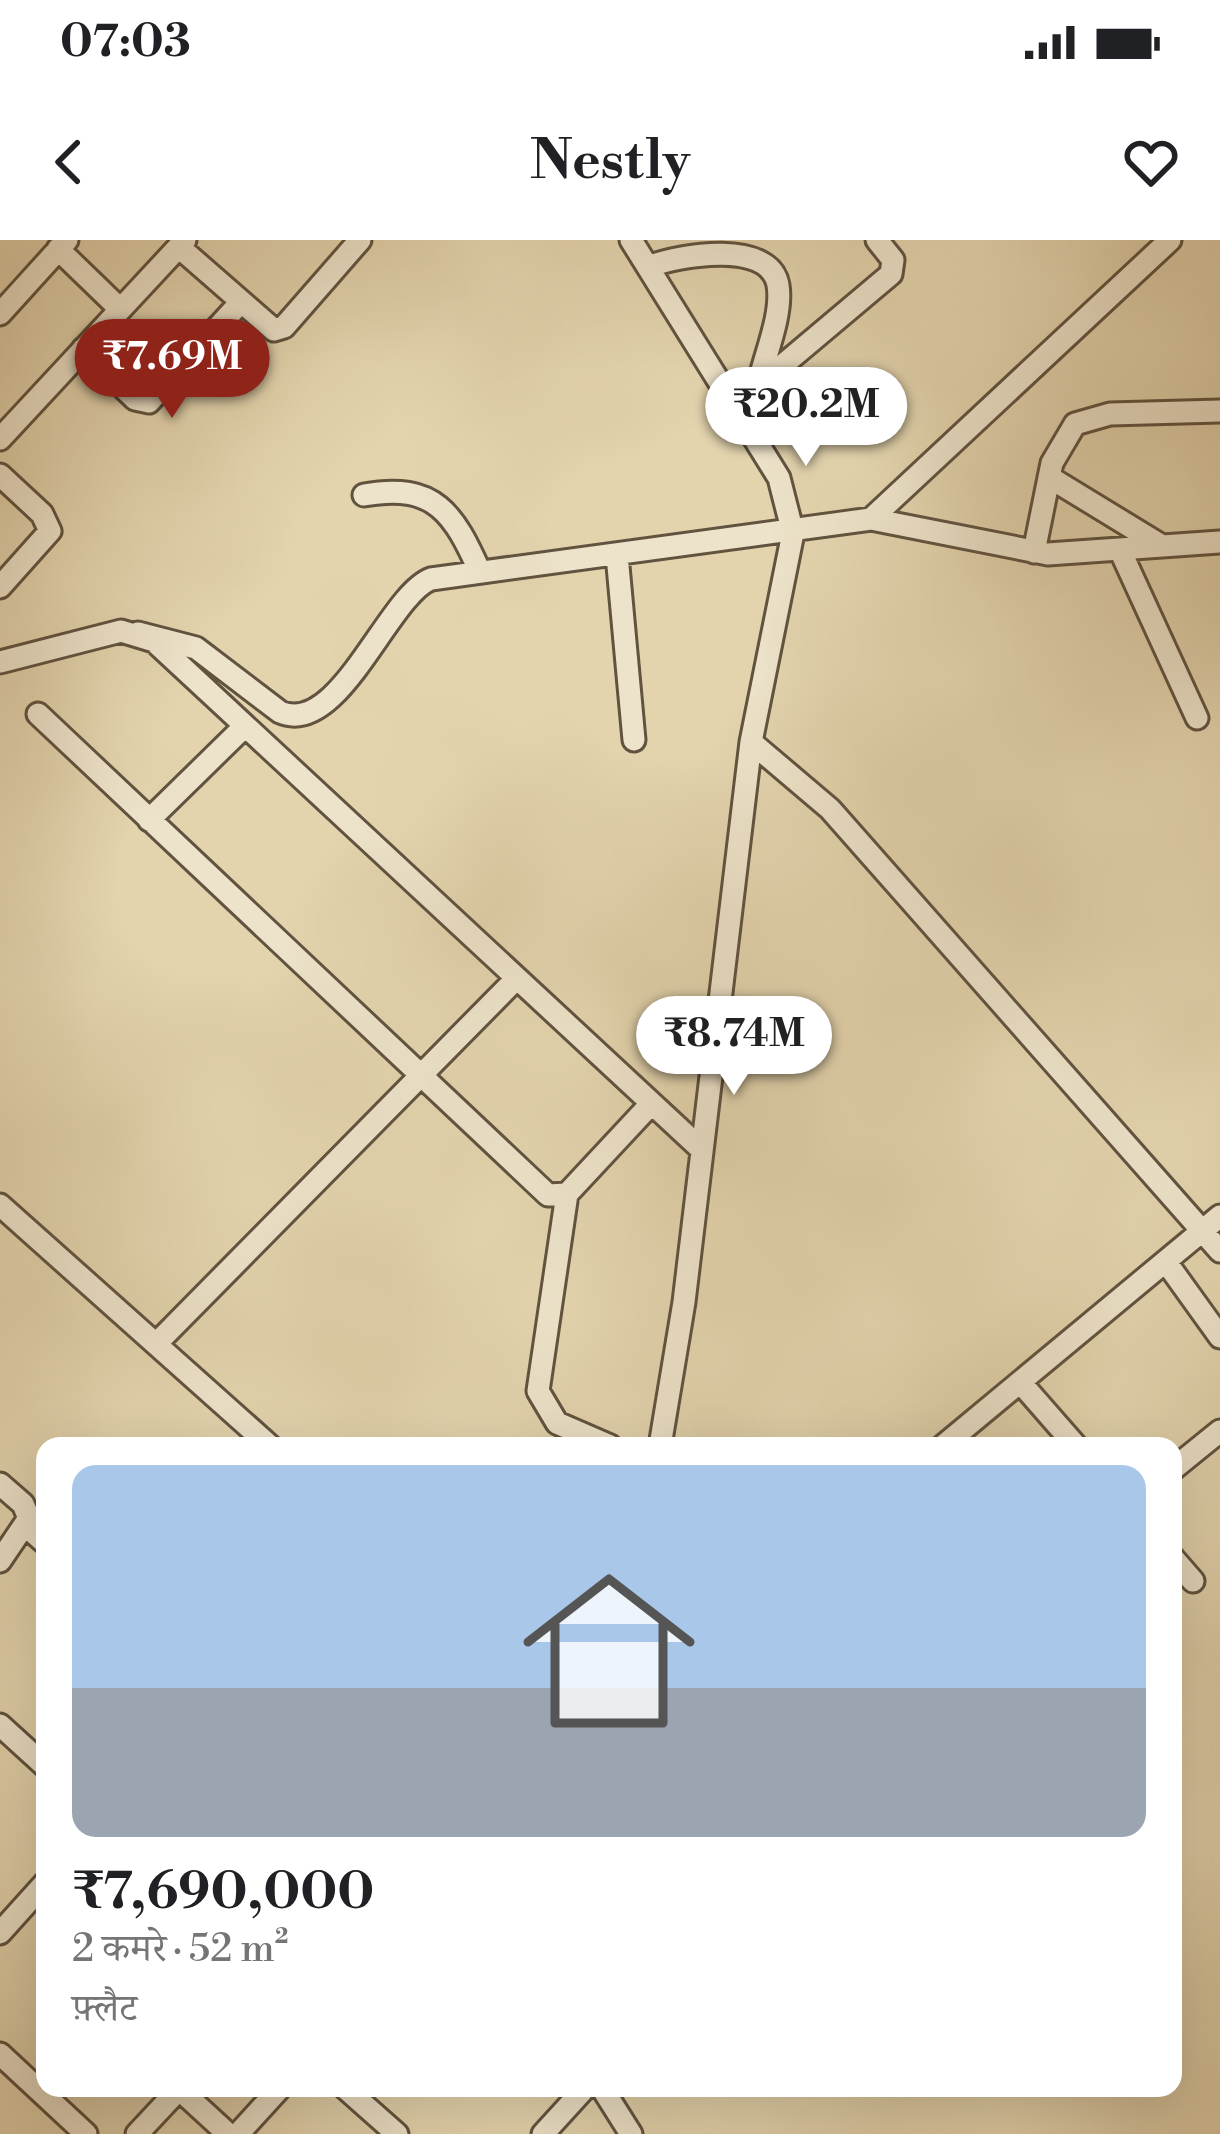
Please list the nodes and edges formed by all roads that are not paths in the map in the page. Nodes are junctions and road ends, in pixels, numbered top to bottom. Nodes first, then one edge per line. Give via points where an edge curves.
1 (360, 240) edge
2 (631, 240) edge
3 (878, 240) edge
4 (1168, 241) edge
5 (182, 243) edge
6 (62, 245) edge
7 (648, 267) junction
8 (240, 304) junction
9 (120, 309) junction
10 (0, 314) edge
11 (83, 349) junction
12 (758, 386) junction
13 (734, 406) junction
14 (1220, 411) edge
15 (0, 440) edge
16 (0, 476) edge
17 (1049, 477) junction
18 (364, 494) dead end
19 (872, 519) junction
20 (793, 533) junction
21 (1220, 542) edge
22 (1162, 547) junction
23 (1120, 550) junction
24 (1034, 552) junction
25 (617, 555) junction
26 (480, 572) junction
27 (0, 587) edge
28 (138, 633) junction
29 (0, 662) edge
30 (38, 714) dead end
31 (1197, 718) dead end
32 (245, 726) junction
33 (634, 740) dead end
34 (751, 742) junction
35 (149, 820) junction
36 (514, 981) junction
37 (420, 1077) junction
38 (650, 1105) junction
39 (700, 1148) junction
40 (567, 1194) junction
41 (0, 1204) edge
42 (1211, 1223) edge
43 (1220, 1251) edge
44 (1166, 1262) junction
45 (1220, 1337) edge
46 (156, 1344) junction
47 (1020, 1382) junction
48 (1220, 1431) edge
49 (260, 1437) edge
50 (588, 1437) edge
51 (662, 1437) edge
52 (954, 1437) edge
53 (1068, 1437) edge
54 (1182, 1462) edge
55 (0, 1484) edge
56 (27, 1527) junction
57 (36, 1535) edge
58 (0, 1561) edge
59 (1182, 1568) edge
60 (1193, 1581) dead end
61 (0, 1725) edge
62 (36, 1758) edge
63 (36, 1893) edge
64 (0, 1933) edge
65 (0, 2054) edge
66 (36, 2087) edge
67 (46, 2097) edge
68 (171, 2097) edge
69 (189, 2097) edge
70 (272, 2097) edge
71 (353, 2097) edge
72 (577, 2097) edge
73 (608, 2097) edge
74 (381, 2129) edge
75 (86, 2134) edge
76 (137, 2134) edge
77 (228, 2134) edge
78 (238, 2134) edge
79 (543, 2134) edge
80 (631, 2134) edge

1 - 8 street via 280,330
2 - 7 street
3 - 12 street via 893,260 891,274
4 - 19 street
5 - 8 street
5 - 9 street
6 - 9 street
6 - 10 street
7 - 12 street via 720,249 769,266 778,295
7 - 13 street
8 - 11 street via 149,402
9 - 11 street
11 - 15 street
12 - 13 street
13 - 20 street via 779,478
14 - 17 street via 1084,419 1058,444
16 - 27 street via 50,531
17 - 22 street
17 - 24 street
18 - 26 street via 406,491 443,508
19 - 20 street
19 - 24 street
20 - 25 street
20 - 34 street
21 - 22 street
22 - 23 street
23 - 24 street
23 - 31 street
25 - 26 street
25 - 33 street
26 - 28 street via 418,586 368,655 304,716 280,712 196,648
28 - 29 street via 97,635
28 - 32 street
30 - 35 street
32 - 35 street
32 - 36 street
34 - 39 street
34 - 42 street via 830,809
35 - 37 street
36 - 37 street
36 - 38 street
37 - 40 street via 548,1195
37 - 46 street
38 - 39 street
38 - 40 street
39 - 51 street
40 - 50 street via 538,1391 556,1424
41 - 46 street
42 - 43 street
42 - 44 street
44 - 45 street
44 - 47 street
46 - 49 street
47 - 52 street
47 - 53 street
48 - 54 street
55 - 56 street via 26,1509
56 - 57 street
56 - 58 street
59 - 60 street
61 - 62 street
63 - 64 street
65 - 66 street
67 - 75 street
68 - 76 street
69 - 77 street
70 - 78 street
71 - 74 street
72 - 79 street
73 - 80 street

